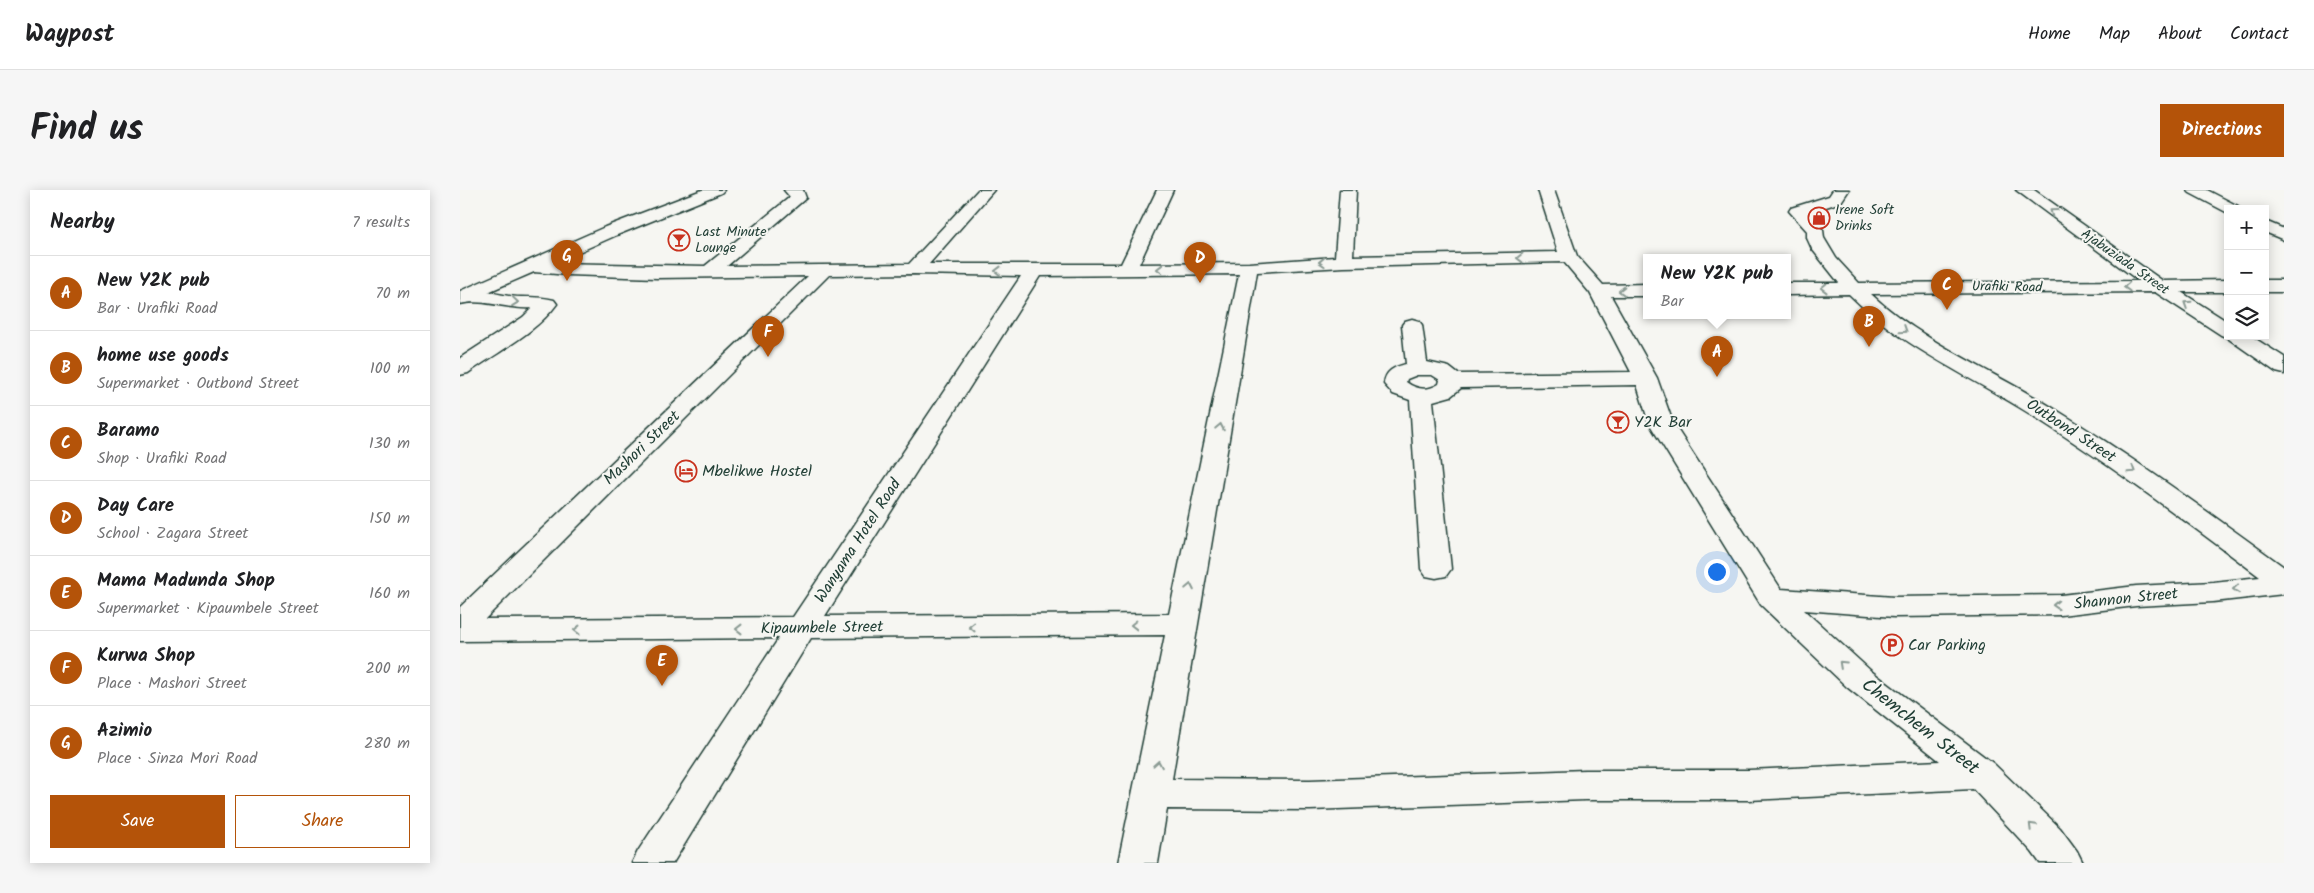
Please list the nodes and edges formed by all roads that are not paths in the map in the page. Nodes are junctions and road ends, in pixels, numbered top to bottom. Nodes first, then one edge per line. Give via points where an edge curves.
1 (716, 190) edge
2 (792, 190) edge
3 (986, 190) edge
4 (1165, 190) edge
5 (1348, 190) edge
6 (1546, 190) edge
7 (1841, 190) edge
8 (2024, 190) edge
9 (2195, 190) edge
10 (2224, 205) edge
11 (2269, 228) edge
12 (2284, 235) edge
13 (1568, 257) junction
14 (1344, 262) junction
15 (532, 266) junction
16 (1249, 268) junction
17 (914, 269) junction
18 (1128, 269) junction
19 (710, 271) junction
20 (1034, 271) junction
21 (822, 272) junction
22 (2157, 285) junction
23 (2224, 286) edge
24 (2269, 286) edge
25 (2284, 286) edge
26 (1791, 288) edge
27 (1854, 288) junction
28 (1643, 290) edge
29 (1598, 291) junction
30 (464, 296) edge
31 (1412, 325) dead end
32 (2224, 328) edge
33 (2242, 340) edge
34 (2284, 367) edge
35 (460, 368) edge
36 (1417, 368) junction
37 (1646, 378) junction
38 (1451, 381) junction
39 (1421, 396) junction
40 (1436, 569) dead end
41 (2284, 582) edge
42 (1772, 598) junction
43 (460, 623) edge
44 (1183, 624) junction
45 (800, 629) junction
46 (460, 630) edge
47 (1981, 774) junction
48 (1152, 794) junction
49 (652, 863) edge
50 (1138, 863) edge
51 (2063, 863) edge

1 - 15 street
2 - 19 street via 798,198
3 - 17 street
4 - 18 street
5 - 14 street
6 - 13 street
7 - 27 street, Outbond Street via 1835,199 1798,211 1815,230 1820,249
22 -> 8 street, Ajabuziada Street
9 - 10 street
11 - 12 street
13 -> 14 street
13 - 29 street, Chemchem Street
14 -> 16 street
15 - 19 street via 568,270
15 - 30 street
16 -> 18 street
44 -> 16 street
20 -> 17 street
17 - 21 street
18 - 20 street
19 - 21 street
20 - 45 street, Wanyama Hotel Road
21 - 43 street, Mashori Street
22 - 23 street, Urafiki Road
22 -> 27 street, Urafiki Road
32 -> 22 street, Ajabuziada Street
24 - 25 street
27 -> 26 street, Urafiki Road
27 -> 41 street, Outbond Street via 1882,315 2144,477
28 -> 29 street
29 - 37 street, Chemchem Street
30 -> 35 street via 547,304 530,321
31 - 36 street
33 - 34 street
36 - 38 street via 1436,369
36 - 39 street via 1398,374 1394,379 1400,390
37 - 38 street
37 - 42 street, Chemchem Street via 1661,423
38 - 39 street via 1450,387 1443,392
39 - 40 street
41 -> 42 street, Shannon Street via 2213,592 2136,596 2061,605 1857,606
47 -> 42 street, Chemchem Street via 1858,679
44 -> 45 street, Kipaumbele Street
48 -> 44 street
45 -> 46 street, Kipaumbele Street
45 - 49 street, Wanyama Hotel Road
47 - 48 street via 1749,785 1586,785 1310,795
51 -> 47 street, Chemchem Street via 2046,840
48 - 50 street

